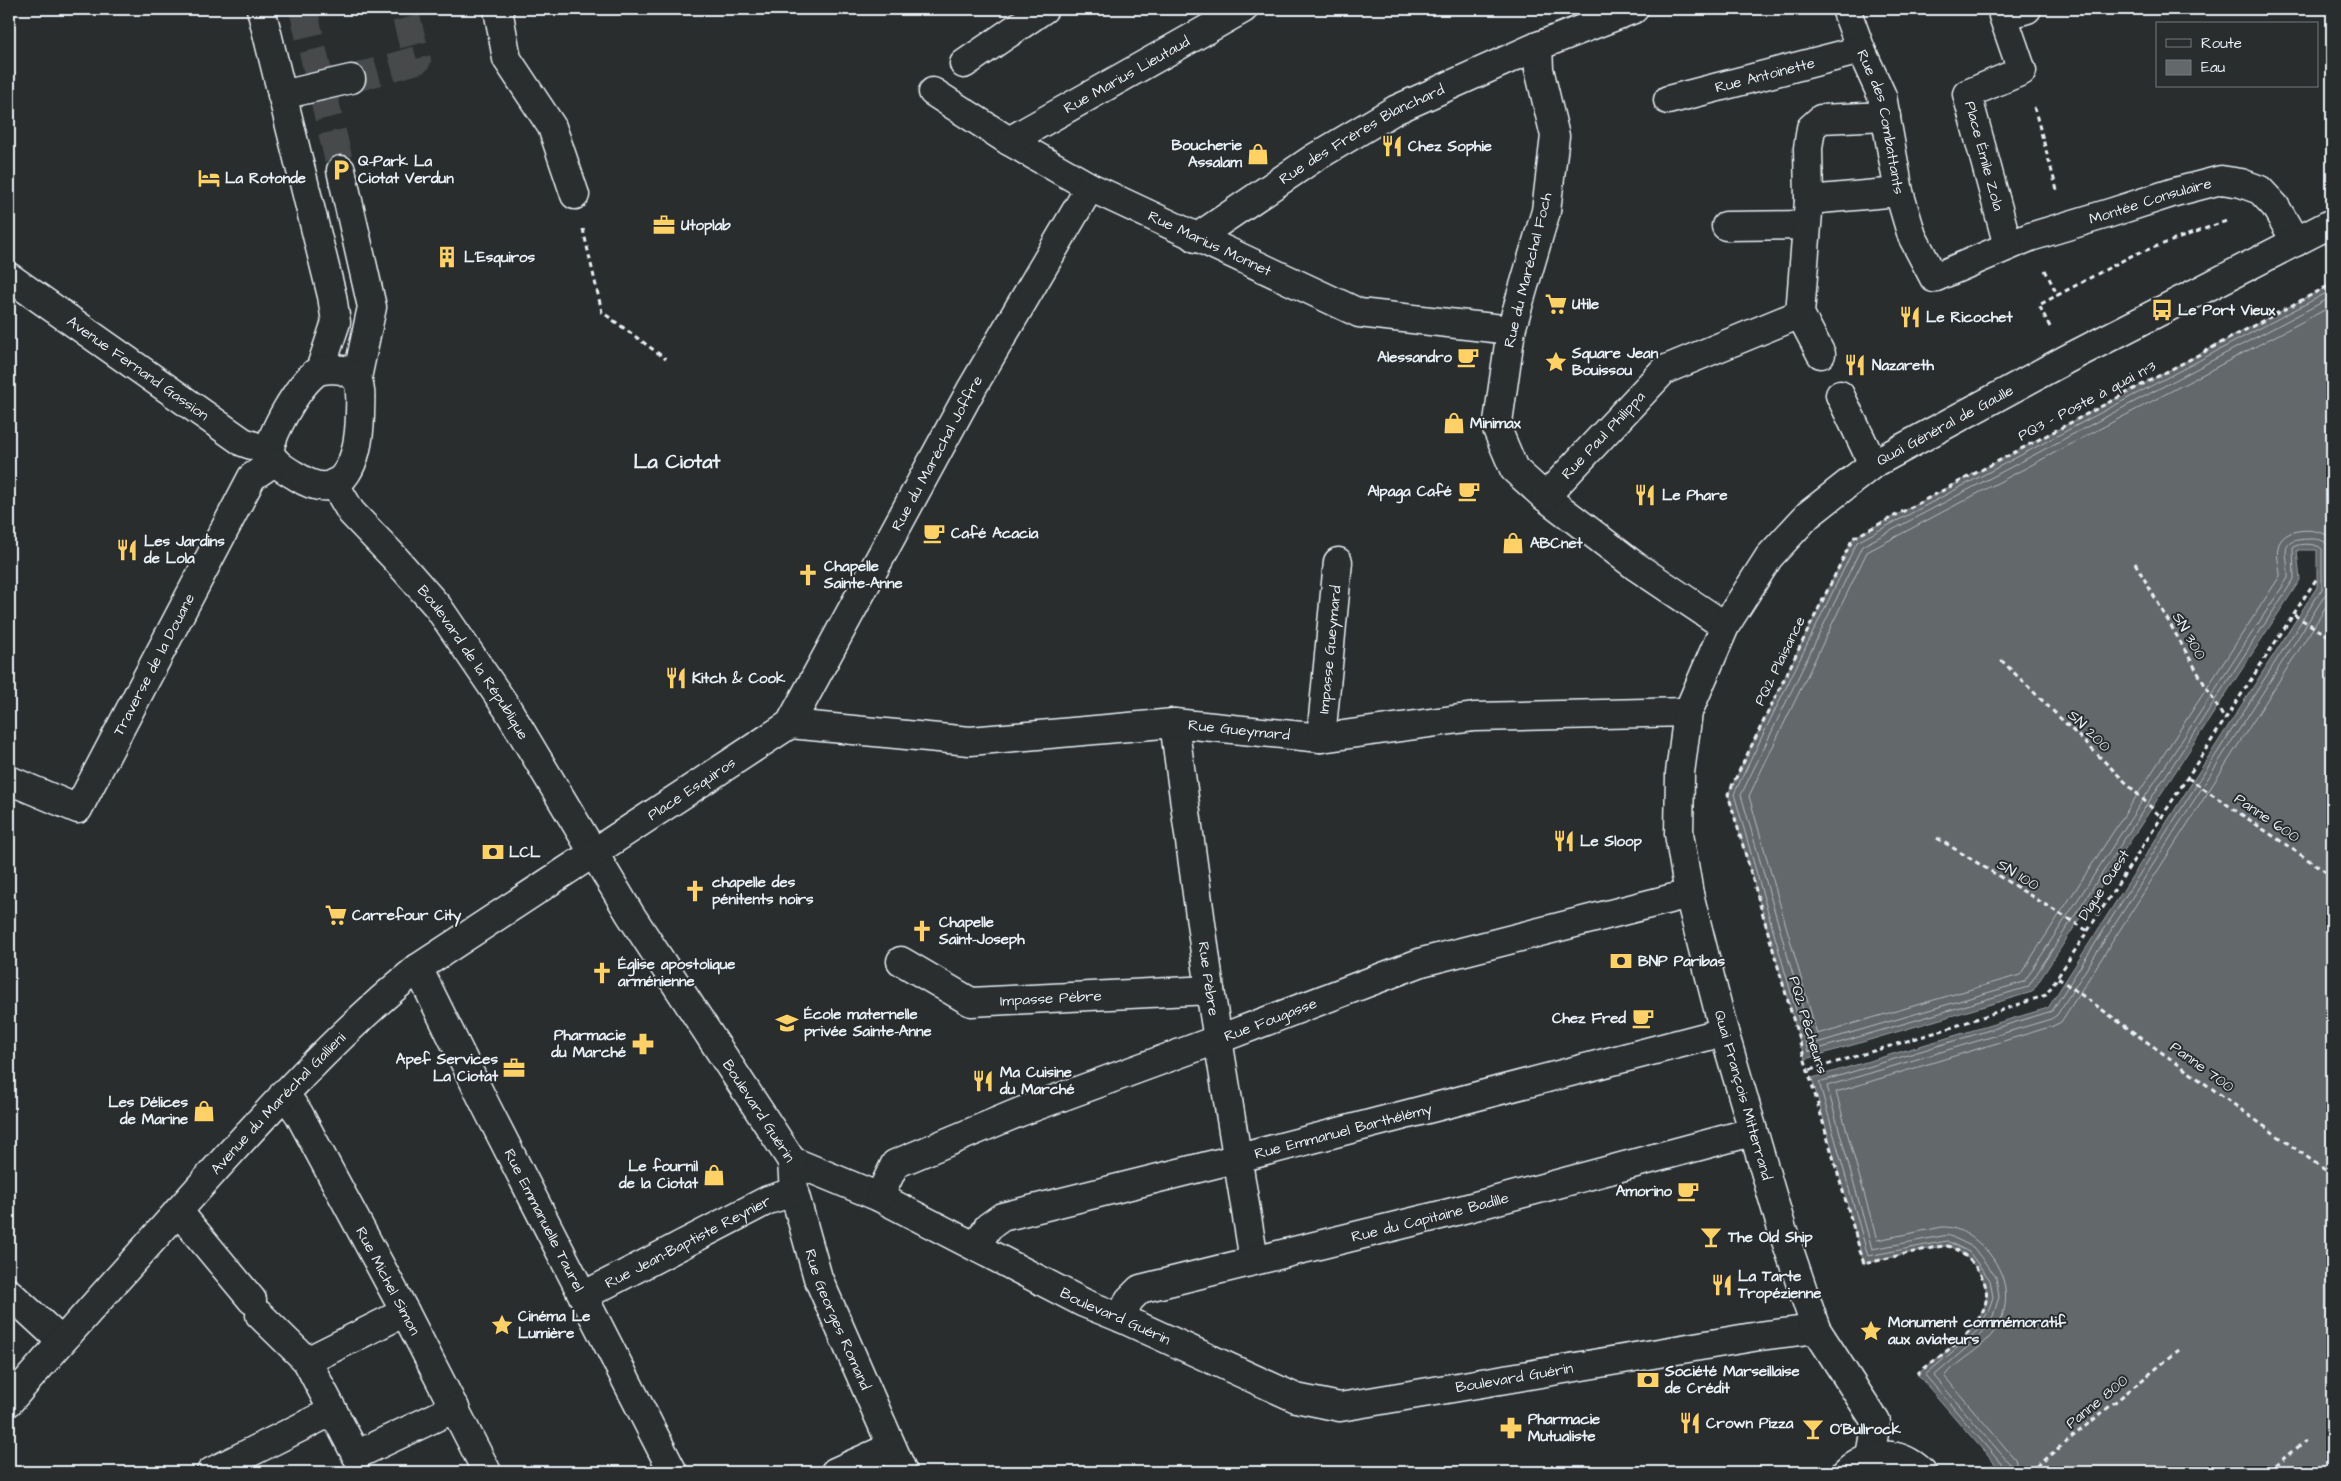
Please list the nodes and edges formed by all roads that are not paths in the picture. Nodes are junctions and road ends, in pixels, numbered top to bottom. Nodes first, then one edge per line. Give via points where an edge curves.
1 (262, 9) edge
2 (498, 9) edge
3 (1044, 9) edge
4 (1244, 9) edge
5 (1634, 9) edge
6 (1846, 9) edge
7 (2027, 9) edge
8 (1538, 46) junction
9 (1861, 50) junction
10 (964, 64) dead end
11 (351, 79) tunnel mouth
12 (933, 92) dead end
13 (282, 96) junction
14 (1668, 100) dead end
15 (1886, 116) junction
16 (1009, 141) junction
17 (341, 170) tunnel mouth
18 (1090, 187) junction
19 (1899, 192) junction
20 (575, 195) road end
21 (1808, 212) junction
22 (2332, 223) edge
23 (1726, 226) dead end
24 (1196, 238) junction
25 (2296, 242) junction
26 (2008, 246) junction
27 (9, 277) edge
28 (1800, 314) junction
29 (1511, 330) junction
30 (1821, 354) dead end
31 (320, 370) junction
32 (357, 378) junction
33 (1840, 395) dead end
34 (272, 456) junction
35 (1873, 464) junction
36 (334, 483) junction
37 (1545, 497) junction
38 (1338, 562) dead end
39 (1725, 626) junction
40 (1688, 712) junction
41 (1174, 723) junction
42 (790, 724) junction
43 (1321, 738) junction
44 (9, 780) edge
45 (593, 853) junction
46 (1689, 894) junction
47 (901, 961) dead end
48 (418, 968) junction
49 (1210, 990) junction
50 (1724, 1032) junction
51 (1220, 1039) junction
52 (284, 1093) junction
53 (1752, 1132) junction
54 (1239, 1158) junction
55 (792, 1162) junction
56 (794, 1192) junction
57 (879, 1197) junction
58 (178, 1211) junction
59 (977, 1246) junction
60 (1252, 1261) junction
61 (9, 1292) edge
62 (583, 1296) junction
63 (405, 1312) junction
64 (1121, 1318) junction
65 (1816, 1329) junction
66 (61, 1341) junction
67 (307, 1361) junction
68 (9, 1402) edge
69 (455, 1408) junction
70 (333, 1411) junction
71 (891, 1447) junction
72 (1870, 1456) junction
73 (211, 1472) edge
74 (487, 1472) edge
75 (674, 1472) edge
76 (834, 1472) edge
77 (903, 1472) edge
78 (1846, 1472) edge
79 (1922, 1472) edge

1 - 13 street
2 - 20 street via 507,59 552,127
3 - 10 street
4 - 16 street, Rue Marius Lieutaud
5 - 8 street, Rue des Frères Blanchard
6 - 9 street, Rue des Combattants
7 - 26 street, Place Émile Zola via 2003,16 2022,71 1967,94
8 - 24 street, Rue des Frères Blanchard via 1395,110 1314,158
8 - 29 street, Rue du Maréchal Foch via 1539,69 1555,136 1546,211
9 - 14 street, Rue Antoinette
9 - 15 street, Rue des Combattants via 1882,96
11 - 13 street
12 - 16 street, Rue Marius Monnet
13 - 31 street via 336,322
15 - 19 street, Rue des Combattants
15 - 21 street via 1821,119 1812,128 1808,148
16 - 18 street, Rue Marius Monnet
17 - 32 street via 372,307
18 - 24 street, Rue Marius Monnet
18 - 42 street, Rue du Maréchal Joffre via 972,388
19 - 21 street
19 - 26 street, Rue des Combattants via 1912,236 1934,278
21 - 23 street
21 - 28 street
22 - 25 street, Quai Général de Gaulle
24 - 29 street, Rue Marius Monnet via 1359,313
25 - 26 street, Montée Consulaire via 2275,206 2260,190 2220,180 2066,225
25 - 35 street, Quai Général de Gaulle via 2067,359
27 - 34 street, Avenue Fernand Gassion via 242,442
28 - 30 street
28 - 37 street, Rue Paul Philippa via 1664,370
29 - 37 street, Rue du Maréchal Foch via 1496,429 1514,469
31 - 32 street via 343,370
31 - 34 street via 308,381 276,428
32 - 36 street via 361,386 357,453 345,476
33 - 35 street
34 - 36 street via 308,484 327,487
34 - 44 street, Traverse de la Douane via 252,477 78,810
35 - 39 street, Quai Général de Gaulle via 1808,515 1770,557
36 - 45 street, Boulevard de la République via 351,512 438,607 507,708
37 - 39 street, Rue du Maréchal Foch via 1634,566
38 - 43 street, Impasse Gueymard
39 - 40 street, Quai Général de Gaulle
40 - 43 street, Rue Gueymard via 1474,717
40 - 46 street, Quai François Mitterrand via 1680,773 1679,834
41 - 42 street, Rue Gueymard via 970,741
41 - 43 street, Rue Gueymard
41 - 49 street, Rue Pèbre
42 - 45 street, Place Esquiros
45 - 48 street, Avenue du Maréchal Gallieni
45 - 55 street, Boulevard Guérin
46 - 50 street, Quai François Mitterrand
46 - 51 street, Rue Fougasse via 1422,962
47 - 49 street, Impasse Pèbre via 971,1002
48 - 52 street, Avenue du Maréchal Gallieni via 372,1006
48 - 62 street, Rue Emmanuelle Taurel
49 - 51 street, Rue Pèbre
50 - 53 street, Quai François Mitterrand
50 - 54 street, Rue Emmanuel Barthélémy
51 - 54 street, Rue Pèbre
51 - 57 street, Rue Fougasse via 1020,1112 895,1164
52 - 58 street, Avenue du Maréchal Gallieni
52 - 63 street, Rue Michel Simon via 299,1114
53 - 60 street, Rue du Capitaine Badille via 1449,1213
53 - 65 street, Quai François Mitterrand
54 - 59 street, Rue Emmanuel Barthélémy via 1002,1217 988,1227
54 - 60 street, Rue Pèbre
55 - 56 street, Rue Georges Romand
55 - 57 street, Boulevard Guérin
56 - 62 street, Rue Jean-Baptiste Reynier via 768,1200
56 - 71 street, Rue Georges Romand via 818,1278
57 - 59 street, Boulevard Guérin
58 - 66 street, Avenue du Maréchal Gallieni
58 - 67 street via 256,1308
59 - 64 street, Boulevard Guérin via 1084,1303
60 - 64 street, Rue du Capitaine Badille via 1140,1289 1129,1300
61 - 66 street
62 - 75 street, Rue Emmanuelle Taurel
63 - 67 street
63 - 69 street, Rue Michel Simon
64 - 65 street, Boulevard Guérin via 1296,1398 1340,1407
65 - 72 street, Quai François Mitterrand via 1876,1422
66 - 68 street, Avenue du Maréchal Gallieni
67 - 70 street
69 - 70 street via 356,1455
69 - 74 street, Rue Michel Simon
70 - 73 street
71 - 76 street
71 - 77 street, Rue Georges Romand
72 - 78 street
72 - 79 street via 1898,1456 1912,1462

